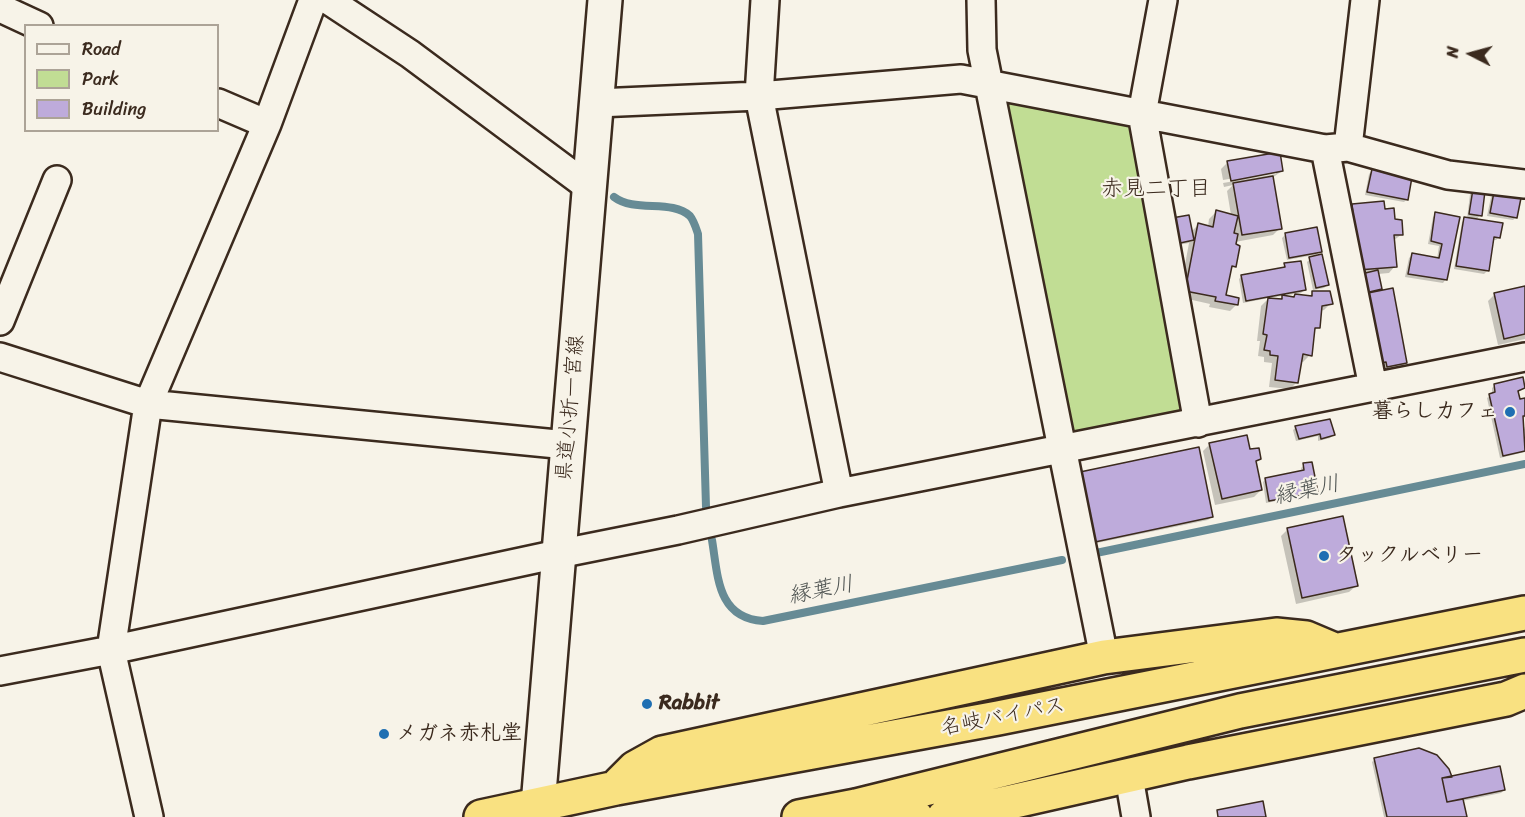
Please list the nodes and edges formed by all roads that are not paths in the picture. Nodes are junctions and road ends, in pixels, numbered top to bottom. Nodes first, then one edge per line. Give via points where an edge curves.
1 (313, 0) edge
2 (328, 0) edge
3 (605, 0) edge
4 (765, 0) edge
5 (981, 0) edge
6 (1163, 0) edge
7 (1365, 0) edge
8 (0, 8) edge
9 (35, 24) edge
10 (990, 85) junction
11 (759, 96) junction
12 (219, 103) edge
13 (597, 103) junction
14 (1142, 114) junction
15 (267, 124) junction
16 (1337, 148) junction
17 (57, 180) dead end
18 (1525, 184) edge
19 (590, 188) junction
20 (0, 321) edge
21 (0, 357) edge
22 (1525, 357) edge
23 (1373, 387) junction
24 (148, 404) junction
25 (1198, 423) junction
26 (567, 445) junction
27 (1062, 450) junction
28 (839, 493) junction
29 (558, 554) junction
30 (1525, 613) edge
31 (111, 650) junction
32 (1336, 651) junction
33 (1525, 655) edge
34 (1104, 657) junction
35 (0, 671) edge
36 (1042, 672) junction
37 (1525, 691) edge
38 (1240, 711) junction
39 (998, 718) junction
40 (1188, 762) junction
41 (1129, 777) junction
42 (616, 788) junction
43 (856, 806) junction
44 (538, 810) edge
45 (148, 817) edge
46 (481, 817) edge
47 (799, 817) edge
48 (915, 817) edge
49 (944, 817) edge
50 (1136, 817) edge

1 - 15 street
2 - 19 street via 410,54
3 - 13 main road, 県道小折一宮線
4 - 11 street
5 - 10 street via 982,50
6 - 14 street
7 - 16 street
8 - 9 street
10 - 11 street via 961,80
10 - 14 street
10 - 27 street
11 - 13 street
11 - 28 street
12 - 15 street
13 - 19 main road, 県道小折一宮線
14 - 16 street
14 - 25 street
15 - 24 street
16 - 18 street via 1448,175
16 - 23 street
17 - 20 street
19 - 26 main road, 県道小折一宮線
21 - 24 street
22 - 23 street
23 - 25 street
24 - 26 street
24 - 31 street
25 - 27 street
26 - 29 main road, 県道小折一宮線
27 - 28 street
27 - 34 street
28 - 29 street
29 - 31 street
29 - 44 main road, 県道小折一宮線
30 - 32 highway, 名岐バイパス
31 - 35 street
31 - 45 street
32 - 34 highway via 1306,638 1276,635
32 - 39 highway, 名岐バイパス
33 - 38 highway
34 - 36 highway
36 - 39 highway
36 - 42 highway via 662,753 635,768
37 - 40 highway via 1506,699
38 - 40 highway
38 - 43 highway
39 - 42 highway, 名岐バイパス
40 - 41 highway
41 - 49 highway
41 - 50 street
42 - 44 highway, 名岐バイパス
43 - 47 highway
43 - 48 highway via 891,816
44 - 46 highway, 名岐バイパス

